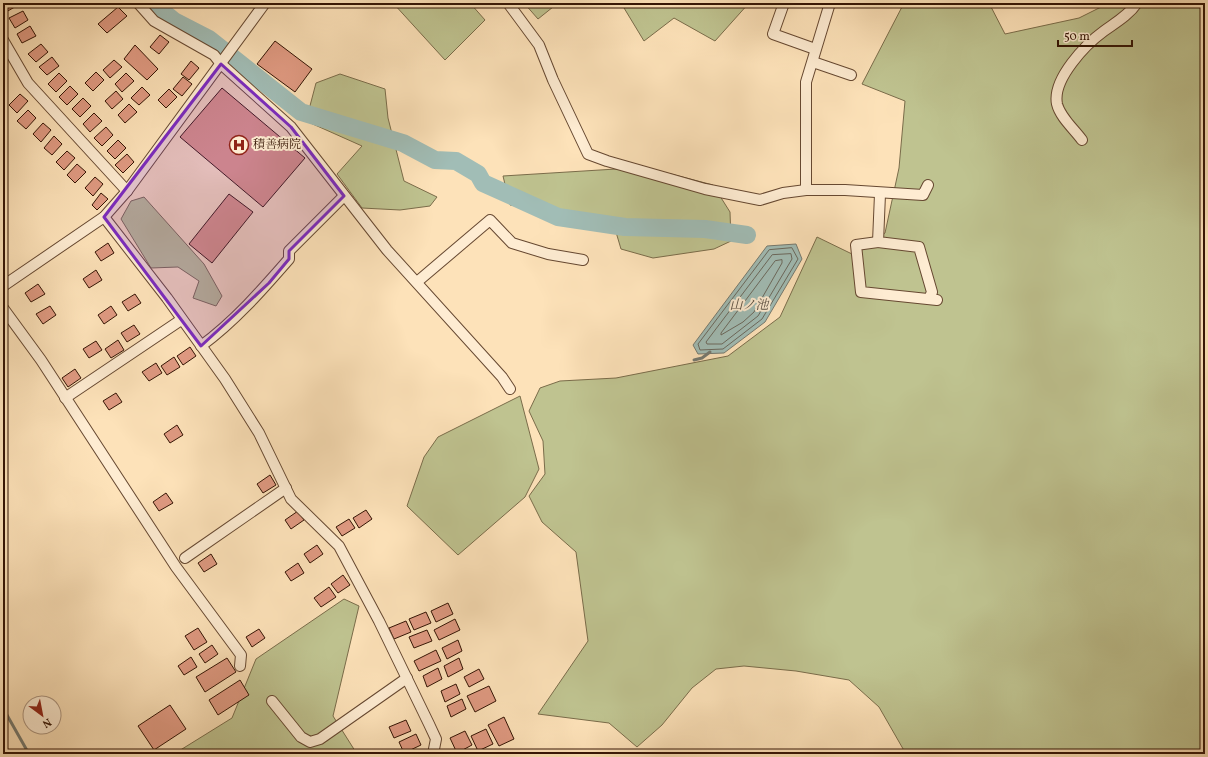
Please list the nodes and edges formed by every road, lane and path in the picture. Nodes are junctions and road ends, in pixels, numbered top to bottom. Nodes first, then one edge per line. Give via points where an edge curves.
1 (138, 3) edge
2 (265, 3) edge
3 (508, 3) edge
4 (784, 3) edge
5 (830, 3) edge
6 (1137, 3) edge
7 (4, 46) edge
8 (815, 49) junction
9 (222, 61) junction
10 (813, 62) junction
11 (851, 75) dead end
12 (1082, 140) dead end
13 (928, 185) dead end
14 (806, 190) junction
15 (127, 191) junction
16 (880, 194) junction
17 (344, 196) junction
18 (104, 217) junction
19 (878, 242) junction
20 (583, 260) dead end
21 (417, 282) junction
22 (3, 286) edge
23 (3, 308) edge
24 (182, 320) junction
25 (201, 346) junction
26 (510, 389) dead end
27 (65, 398) junction
28 (286, 488) junction
29 (185, 558) dead end
30 (240, 666) dead end
31 (407, 678) junction
32 (272, 700) dead end
33 (433, 754) edge

1 - 9 street via 154,21
2 - 9 street
3 - 14 street via 539,45 588,154 748,199 760,200
4 - 8 street via 773,34
5 - 8 street
6 - 12 street via 1079,54 1066,71 1059,88 1057,103 1062,115
7 - 15 street via 28,83
8 - 10 street
9 - 15 street
9 - 17 street via 291,127
10 - 11 street
10 - 14 street via 806,82
13 - 16 street via 923,195
14 - 16 street via 845,190
15 - 18 street
16 - 19 street
17 - 21 street via 387,250
17 - 25 street via 289,251 289,259 269,283 241,312
18 - 22 street
18 - 24 street
19 - 19 street via 920,248 933,300 861,292 856,245
20 - 21 street via 548,254 512,243 490,220
21 - 26 street
23 - 27 street
24 - 25 street
24 - 27 street
25 - 28 street via 259,433
27 - 30 street via 176,567 241,655
28 - 29 street
28 - 31 street via 291,499 339,546
31 - 32 street via 320,739 310,742 301,737
31 - 33 street via 436,739

